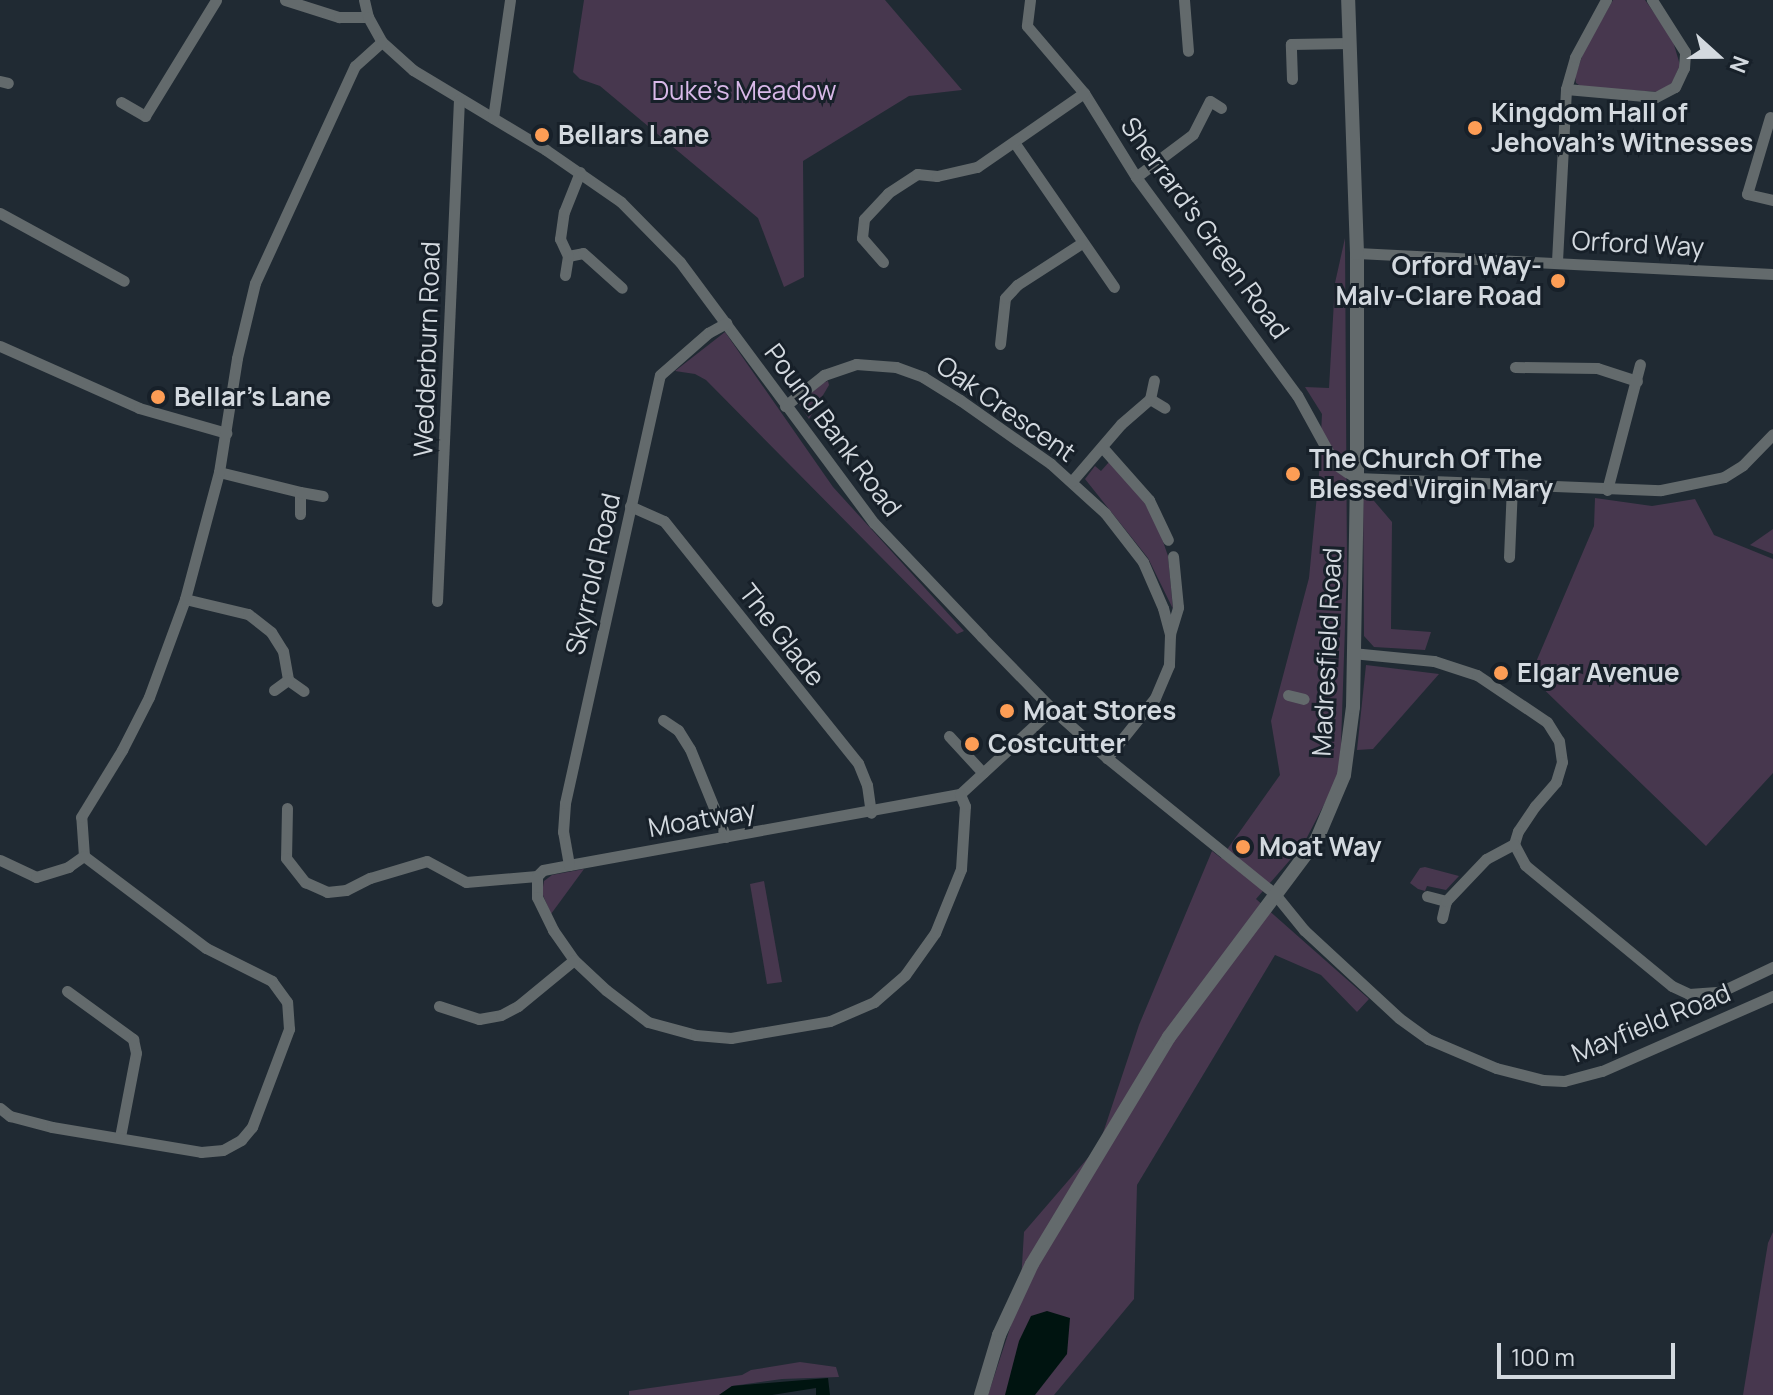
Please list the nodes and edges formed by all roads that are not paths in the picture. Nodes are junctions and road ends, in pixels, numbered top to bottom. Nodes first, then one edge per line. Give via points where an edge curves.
1 (216, 0) edge
2 (285, 0) edge
3 (364, 0) edge
4 (510, 0) edge
5 (1030, 0) edge
6 (1184, 0) edge
7 (1348, 0) edge
8 (1606, 0) edge
9 (1652, 0) edge
10 (368, 17) junction
11 (382, 42) junction
12 (1349, 43) junction
13 (1188, 51) dead end
14 (1292, 79) dead end
15 (1566, 89) junction
16 (1084, 93) junction
17 (459, 99) junction
18 (121, 102) dead end
19 (1221, 108) dead end
20 (1770, 117) dead end
21 (493, 118) junction
22 (1014, 142) junction
23 (580, 172) junction
24 (1136, 177) junction
25 (1773, 200) edge
26 (0, 213) edge
27 (1082, 243) junction
28 (1357, 253) junction
29 (568, 256) junction
30 (1557, 261) junction
31 (883, 262) dead end
32 (1773, 274) edge
33 (565, 275) dead end
34 (124, 281) dead end
35 (1114, 287) dead end
36 (622, 288) dead end
37 (726, 323) junction
38 (1000, 344) dead end
39 (0, 346) edge
40 (1640, 364) dead end
41 (1515, 367) dead end
42 (1154, 380) dead end
43 (1637, 381) junction
44 (1150, 399) junction
45 (785, 406) junction
46 (1165, 408) dead end
47 (226, 433) junction
48 (1773, 434) edge
49 (1102, 447) junction
50 (219, 472) junction
51 (1357, 478) junction
52 (1072, 481) junction
53 (1512, 485) junction
54 (1607, 490) junction
55 (300, 492) junction
56 (323, 496) dead end
57 (630, 506) junction
58 (300, 514) dead end
59 (1168, 540) dead end
60 (1173, 556) dead end
61 (1509, 557) dead end
62 (185, 599) junction
63 (437, 601) dead end
64 (1170, 635) junction
65 (1352, 653) junction
66 (288, 680) junction
67 (274, 690) dead end
68 (304, 691) dead end
69 (1288, 695) dead end
70 (1304, 699) dead end
71 (1052, 709) junction
72 (663, 720) dead end
73 (949, 736) dead end
74 (1107, 758) junction
75 (983, 773) junction
76 (960, 794) junction
77 (287, 808) dead end
78 (871, 813) junction
79 (726, 837) junction
80 (1514, 844) junction
81 (84, 856) junction
82 (0, 860) edge
83 (569, 865) junction
84 (537, 876) junction
85 (1274, 893) junction
86 (1427, 896) dead end
87 (1446, 901) junction
88 (1442, 918) dead end
89 (574, 960) junction
90 (1773, 967) edge
91 (67, 991) dead end
92 (1773, 996) edge
93 (439, 1006) dead end
94 (0, 1108) edge
95 (120, 1137) junction
96 (981, 1395) edge

1 - 18 street via 145,116
2 - 10 street via 339,17
3 - 10 street, Pound Bank Road
4 - 21 street
5 - 16 street, Sherrard's Green Road via 1027,26
6 - 13 street
7 - 12 street, Madresfield Road
8 - 15 street via 1575,57
9 - 15 street via 1685,52 1675,87 1656,97
10 - 11 street, Pound Bank Road
11 - 17 street, Pound Bank Road via 413,70
11 - 47 street via 367,51 349,78 255,283
12 - 14 street via 1291,44
12 - 28 street, Madresfield Road
15 - 30 street
16 - 22 street
16 - 24 street, Sherrard's Green Road
17 - 21 street, Pound Bank Road
17 - 63 street, Wedderburn Road
19 - 24 street via 1210,101 1193,134
20 - 25 street via 1747,194
21 - 23 street, Pound Bank Road
22 - 27 street
22 - 31 street via 977,167 937,176 917,174 888,193 864,219 862,238
23 - 29 street via 560,239
23 - 37 street, Pound Bank Road via 621,202 680,262
24 - 51 street, Sherrard's Green Road via 1297,395 1335,464
26 - 34 street
27 - 35 street
27 - 38 street via 1005,298
28 - 30 street, Orford Way
28 - 51 street, Madresfield Road
29 - 33 street
29 - 36 street via 583,253
30 - 32 street, Orford Way
37 - 45 street, Pound Bank Road
37 - 57 street, Skyrrold Road via 660,375
39 - 47 street via 139,408
40 - 43 street
41 - 43 street via 1597,368
42 - 44 street
43 - 54 street
44 - 46 street
44 - 49 street, Oak Crescent
45 - 52 street, Oak Crescent via 824,375 856,364 896,367 960,400
45 - 71 street, Pound Bank Road via 874,523
47 - 50 street
48 - 54 street via 1724,477 1661,490
49 - 52 street, Oak Crescent
49 - 59 street, Oak Crescent via 1149,500
50 - 55 street
50 - 62 street
51 - 53 street
51 - 65 street, Madresfield Road
52 - 64 street, Oak Crescent via 1143,562
53 - 54 street
53 - 61 street
55 - 56 street
55 - 58 street
57 - 78 street, The Glade via 664,521 858,763
57 - 83 street, Skyrrold Road via 565,803
60 - 64 street, Oak Crescent via 1178,607
62 - 66 street via 248,614 271,632 283,651
62 - 81 street via 149,697 81,817
64 - 74 street, Oak Crescent via 1169,665 1155,698
65 - 80 street via 1434,661 1477,675 1547,722 1559,741 1562,762 1556,782
65 - 85 street, Madresfield Road via 1353,707 1344,775 1317,839
66 - 67 street
66 - 68 street
69 - 70 street
71 - 74 street, Pound Bank Road
71 - 75 street
72 - 79 street via 678,730 690,749
73 - 75 street
74 - 85 street, Pound Bank Road
75 - 76 street
76 - 78 street, Moatway
76 - 89 street via 965,806 963,855 935,933 905,975 874,1002 840,1018 731,1038 696,1035 648,1022
77 - 84 street, Moatway via 286,858 305,882 327,892 427,861 466,882
78 - 79 street, Moatway
79 - 83 street, Moatway
80 - 87 street via 1486,859
80 - 90 street via 1525,865 1672,986 1689,994 1720,992
81 - 82 street via 36,877
81 - 95 street via 206,948 272,981 287,1002 289,1015 268,1087 241,1140 223,1150 201,1152
83 - 84 street, Moatway
84 - 89 street via 537,897
85 - 92 street, Mayfield Road via 1304,930 1428,1039 1496,1068 1543,1080 1564,1081 1602,1071
85 - 96 street, Madresfield Road via 1169,1037 1032,1264 999,1335
86 - 87 street
87 - 88 street
89 - 93 street via 501,1015 479,1019
91 - 95 street via 133,1039 136,1053
94 - 95 street via 10,1116 52,1127

